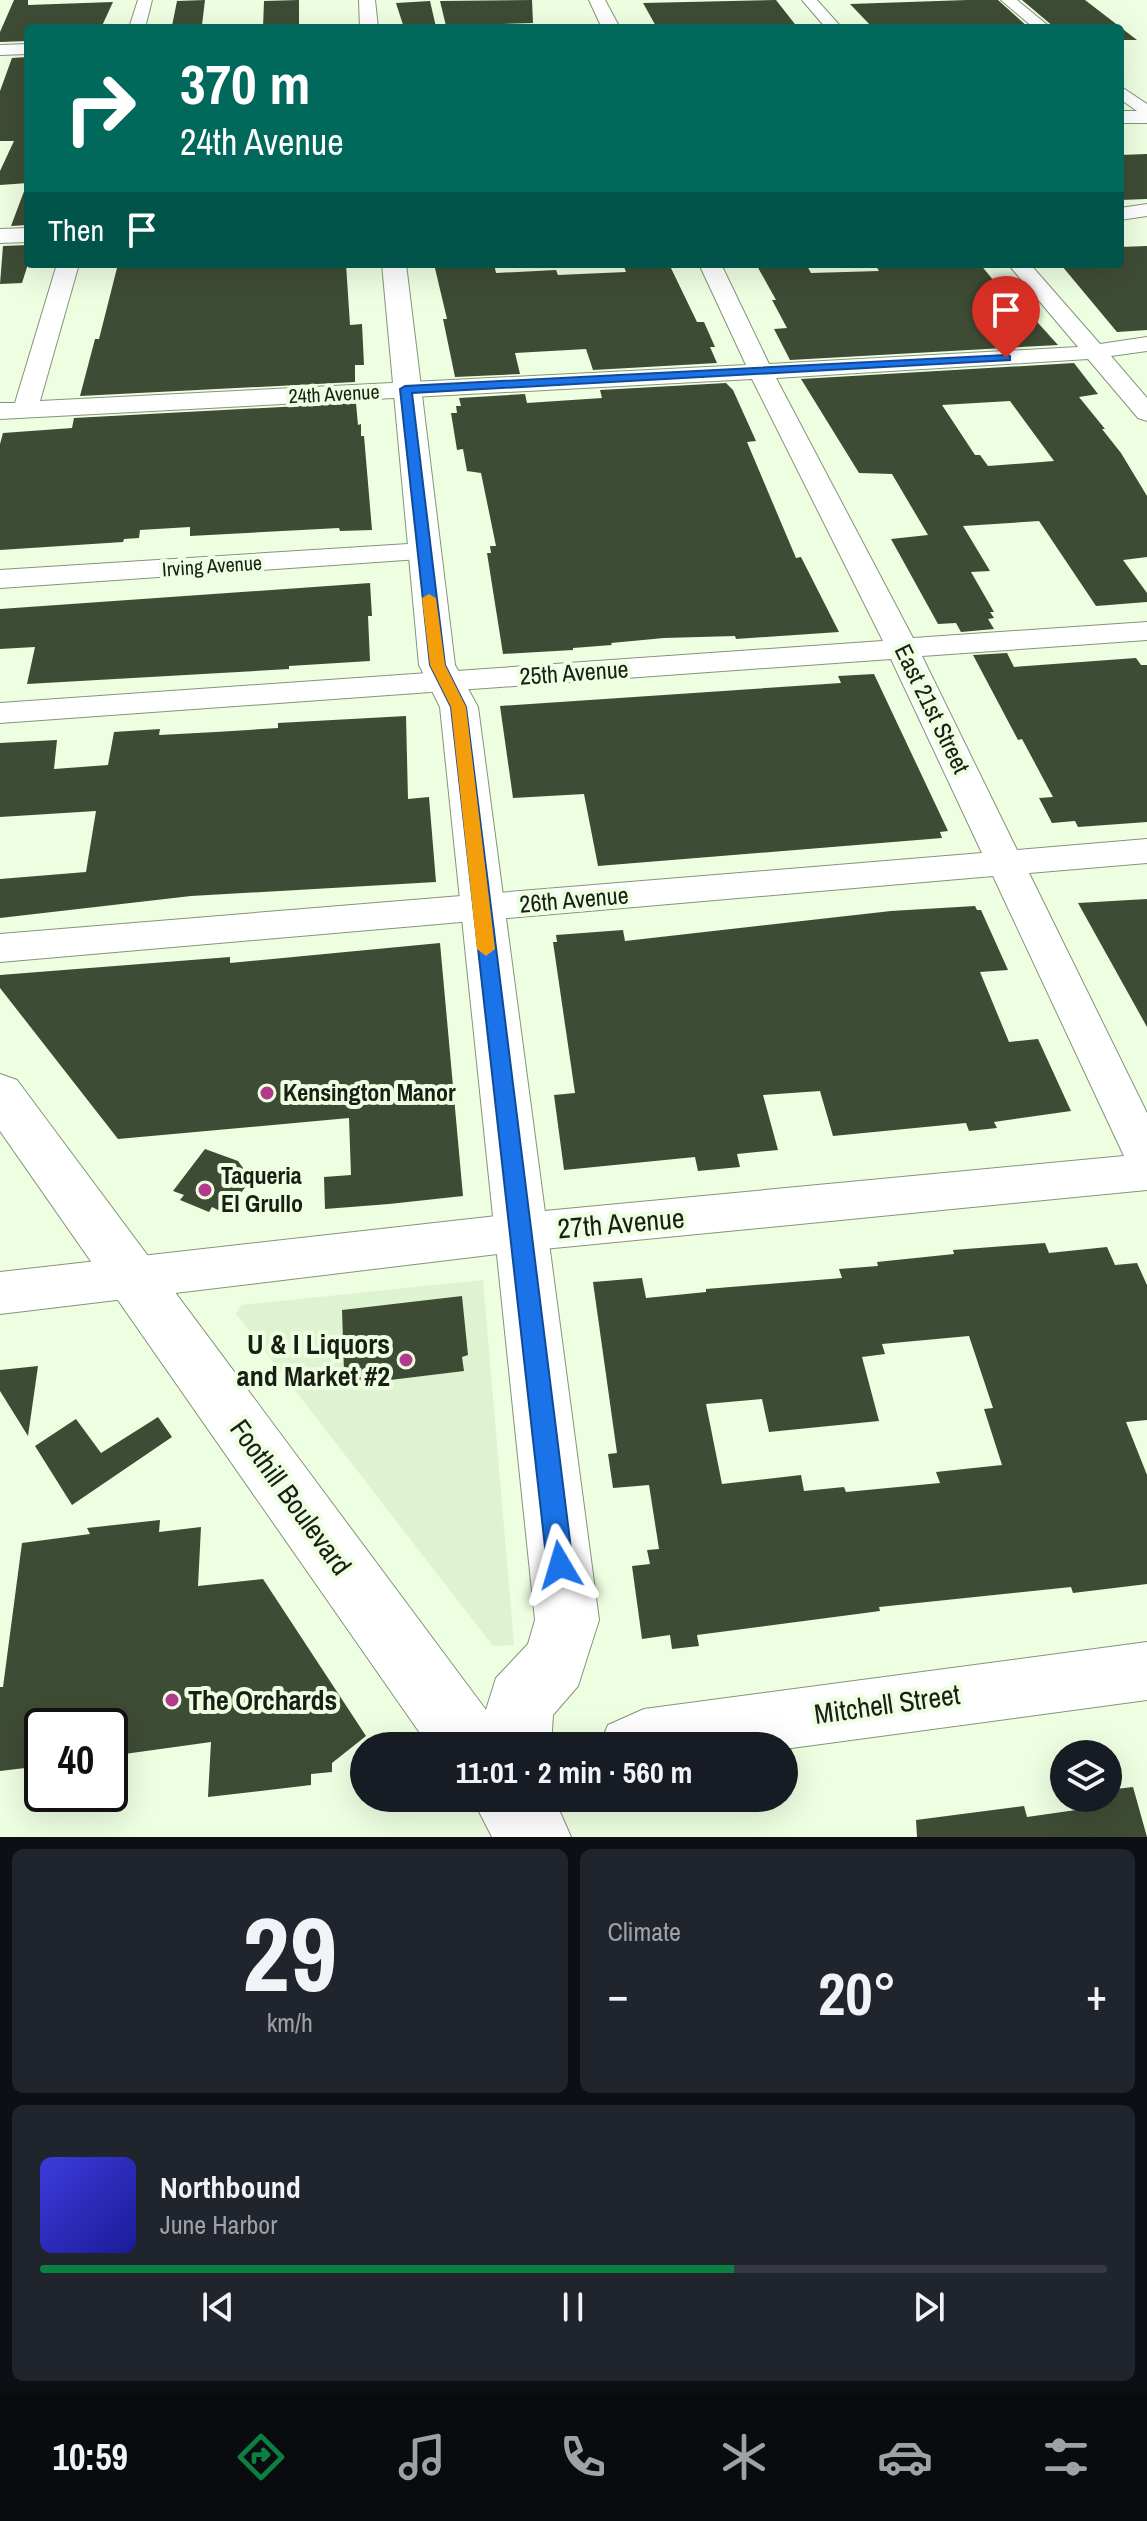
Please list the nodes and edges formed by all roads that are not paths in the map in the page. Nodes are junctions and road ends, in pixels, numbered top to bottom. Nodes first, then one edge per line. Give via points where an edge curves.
1 (145, 0) edge
2 (367, 0) edge
3 (597, 0) edge
4 (809, 0) edge
5 (1008, 0) edge
6 (138, 24) edge
7 (369, 24) edge
8 (609, 24) edge
9 (830, 24) edge
10 (1038, 24) edge
11 (24, 49) edge
12 (0, 50) edge
13 (1124, 95) edge
14 (1147, 115) edge
15 (1124, 117) edge
16 (1147, 210) edge
17 (1124, 213) edge
18 (24, 235) edge
19 (0, 236) edge
20 (67, 268) edge
21 (394, 268) edge
22 (712, 268) edge
23 (1022, 268) edge
24 (1147, 344) edge
25 (1094, 351) junction
26 (760, 370) junction
27 (405, 389) junction
28 (25, 410) junction
29 (0, 411) edge
30 (1147, 413) edge
31 (424, 552) junction
32 (0, 579) edge
33 (1147, 631) edge
34 (903, 650) junction
35 (446, 682) junction
36 (0, 713) edge
37 (1147, 851) edge
38 (1005, 863) junction
39 (481, 907) junction
40 (0, 948) edge
41 (0, 1093) edge
42 (1147, 1158) edge
43 (1147, 1172) edge
44 (523, 1232) junction
45 (136, 1278) junction
46 (0, 1293) edge
47 (1147, 1671) edge
48 (460, 1732) edge
49 (520, 1732) edge
50 (689, 1732) edge

1 - 6 street
2 - 7 street
3 - 8 street
4 - 9 street
5 - 10 street
11 - 12 street
13 - 14 street
14 - 15 street
16 - 17 street
18 - 19 street
20 - 28 street
21 - 27 street
22 - 26 street, East 21st Street
23 - 25 street
24 - 25 street, 24th Avenue
25 - 26 street, 24th Avenue
25 - 30 street
26 - 27 street, 24th Avenue
26 - 34 street, East 21st Street
27 - 28 street, 24th Avenue
27 - 31 street
28 - 29 street, 24th Avenue
31 - 32 street, Irving Avenue
31 - 35 street via 437,665
33 - 34 street, 25th Avenue
34 - 35 street, 25th Avenue
34 - 38 street, East 21st Street
35 - 36 street, 25th Avenue
35 - 39 street via 459,707
37 - 38 street, 26th Avenue
38 - 39 street, 26th Avenue
38 - 42 street, East 21st Street
39 - 40 street, 26th Avenue
39 - 44 street
41 - 45 street, Foothill Boulevard
43 - 44 street, 27th Avenue
44 - 45 street, 27th Avenue
44 - 49 street via 567,1620 555,1663 520,1702
45 - 46 street, 27th Avenue
45 - 48 street, Foothill Boulevard
47 - 50 street, Mitchell Street

